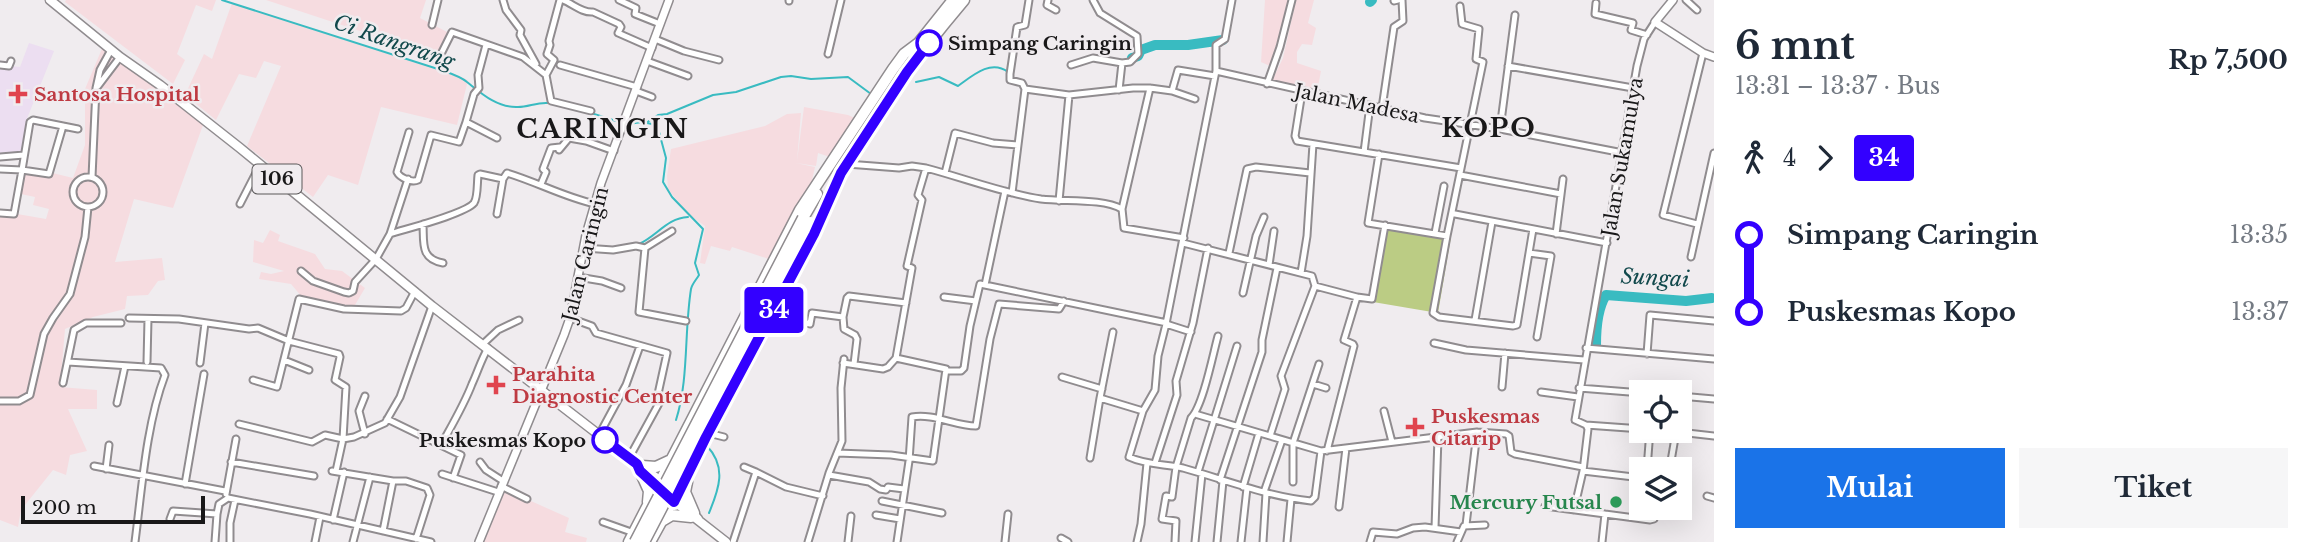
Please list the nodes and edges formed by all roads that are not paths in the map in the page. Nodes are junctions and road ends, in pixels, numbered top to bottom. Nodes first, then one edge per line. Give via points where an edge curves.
1 (438, 0) edge
2 (503, 0) edge
3 (561, 0) edge
4 (619, 0) edge
5 (669, 0) edge
6 (841, 0) edge
7 (953, 0) edge
8 (964, 0) edge
9 (1029, 0) edge
10 (1048, 0) edge
11 (1093, 0) edge
12 (1232, 0) edge
13 (1292, 0) edge
14 (1398, 0) edge
15 (1673, 0) edge
16 (1686, 0) edge
17 (53, 1) edge
18 (1596, 3) dead end
19 (1460, 6) dead end
20 (1056, 10) dead end
21 (1697, 10) dead end
22 (1515, 15) dead end
23 (1655, 22) junction
24 (660, 24) junction
25 (432, 25) dead end
26 (1647, 35) junction
27 (920, 42) junction
28 (653, 43) junction
29 (486, 45) junction
30 (111, 50) junction
31 (1703, 53) junction
32 (442, 54) dead end
33 (828, 54) dead end
34 (120, 57) junction
35 (1714, 57) edge
36 (719, 60) dead end
37 (10, 61) dead end
38 (647, 61) junction
39 (1122, 63) junction
40 (0, 65) edge
41 (560, 65) dead end
42 (1071, 65) dead end
43 (1508, 66) junction
44 (538, 68) junction
45 (1215, 73) junction
46 (546, 75) junction
47 (688, 76) dead end
48 (1267, 84) junction
49 (96, 88) junction
50 (1150, 88) junction
51 (1633, 88) junction
52 (637, 89) junction
53 (1025, 89) junction
54 (1119, 90) junction
55 (1172, 92) junction
56 (1302, 92) junction
57 (1069, 95) junction
58 (652, 97) dead end
59 (1195, 99) dead end
60 (1370, 106) junction
61 (1382, 108) junction
62 (591, 111) dead end
63 (466, 122) junction
64 (63, 125) junction
65 (1471, 125) junction
66 (78, 129) dead end
67 (1500, 129) junction
68 (409, 132) dead end
69 (497, 138) dead end
70 (1313, 144) junction
71 (1018, 145) junction
72 (614, 151) junction
73 (1364, 152) junction
74 (1623, 153) junction
75 (1714, 153) edge
76 (1379, 154) junction
77 (24, 155) junction
78 (0, 157) edge
79 (260, 165) junction
80 (1461, 167) junction
81 (926, 168) junction
82 (0, 169) edge
83 (844, 169) junction
84 (22, 170) junction
85 (945, 173) junction
86 (1310, 173) junction
87 (1460, 175) junction
88 (92, 177) junction
89 (503, 178) junction
90 (408, 179) junction
91 (1563, 179) dead end
92 (541, 184) junction
93 (1444, 186) dead end
94 (1009, 192) junction
95 (1561, 194) junction
96 (1059, 201) junction
97 (240, 204) dead end
98 (595, 204) junction
99 (88, 207) junction
100 (1122, 209) junction
101 (0, 213) edge
102 (497, 214) dead end
103 (1452, 214) junction
104 (1264, 217) dead end
105 (807, 220) junction
106 (1492, 222) junction
107 (423, 224) junction
108 (1697, 224) junction
109 (1388, 225) junction
110 (1533, 229) junction
111 (672, 231) dead end
112 (1274, 231) dead end
113 (1435, 233) junction
114 (390, 234) junction
115 (1556, 234) junction
116 (1447, 236) junction
117 (1183, 240) junction
118 (1607, 243) junction
119 (584, 248) junction
120 (645, 248) junction
121 (1208, 248) junction
122 (1229, 250) junction
123 (1528, 253) junction
124 (1691, 257) dead end
125 (376, 259) junction
126 (1251, 260) junction
127 (443, 263) dead end
128 (1269, 265) junction
129 (1277, 268) junction
130 (301, 271) dead end
131 (1301, 273) junction
132 (578, 277) junction
133 (985, 285) junction
134 (1315, 286) junction
135 (621, 288) dead end
136 (415, 291) junction
137 (1243, 293) dead end
138 (1357, 296) junction
139 (944, 297) dead end
140 (1064, 301) junction
141 (976, 302) junction
142 (906, 303) junction
143 (432, 306) junction
144 (772, 314) junction
145 (844, 317) junction
146 (129, 318) dead end
147 (570, 318) junction
148 (148, 319) junction
149 (519, 320) dead end
150 (1475, 320) junction
151 (686, 321) dead end
152 (1714, 321) edge
153 (121, 323) dead end
154 (205, 323) junction
155 (1166, 324) junction
156 (1113, 332) dead end
157 (1191, 332) junction
158 (1218, 336) dead end
159 (1537, 337) dead end
160 (289, 341) junction
161 (1434, 343) dead end
162 (640, 345) junction
163 (485, 346) junction
164 (1237, 346) dead end
165 (1587, 348) junction
166 (1505, 353) junction
167 (1647, 354) junction
168 (896, 358) junction
169 (1714, 359) edge
170 (284, 360) junction
171 (1584, 360) junction
172 (68, 362) junction
173 (147, 362) dead end
174 (200, 363) dead end
175 (854, 364) junction
176 (1319, 365) dead end
177 (125, 366) junction
178 (309, 370) dead end
179 (946, 371) junction
180 (204, 374) dead end
181 (1062, 377) dead end
182 (253, 380) dead end
183 (63, 383) dead end
184 (1313, 384) junction
185 (1503, 387) dead end
186 (1579, 387) junction
187 (1326, 388) dead end
188 (1102, 389) junction
189 (543, 390) junction
190 (1629, 392) edge
191 (1541, 393) dead end
192 (365, 396) dead end
193 (1578, 397) junction
194 (1692, 397) edge
195 (1100, 398) junction
196 (1714, 399) edge
197 (0, 401) edge
198 (117, 402) dead end
199 (698, 405) junction
200 (1143, 411) junction
201 (1384, 411) dead end
202 (719, 414) junction
203 (1195, 414) junction
204 (388, 418) junction
205 (938, 418) junction
206 (1215, 421) junction
207 (239, 424) dead end
208 (1586, 425) junction
209 (1237, 427) junction
210 (1629, 428) edge
211 (1477, 432) junction
212 (365, 433) junction
213 (708, 433) junction
214 (1259, 433) junction
215 (1692, 434) edge
216 (599, 435) junction
217 (1270, 436) junction
218 (1714, 436) edge
219 (724, 437) dead end
220 (1438, 437) junction
221 (236, 439) dead end
222 (343, 439) junction
223 (1282, 440) junction
224 (1392, 442) junction
225 (1293, 443) junction
226 (441, 444) junction
227 (109, 445) dead end
228 (1346, 449) junction
229 (1324, 451) junction
230 (836, 455) junction
231 (673, 457) junction
232 (909, 457) junction
233 (629, 458) junction
234 (1090, 458) dead end
235 (231, 462) junction
236 (480, 462) dead end
237 (1147, 463) junction
238 (1155, 463) junction
239 (94, 466) dead end
240 (640, 467) junction
241 (744, 467) dead end
242 (1176, 467) junction
243 (691, 468) junction
244 (106, 469) junction
245 (1583, 469) junction
246 (344, 472) junction
247 (755, 472) junction
248 (1200, 473) junction
249 (442, 474) dead end
250 (829, 475) junction
251 (145, 476) junction
252 (314, 476) dead end
253 (1629, 476) edge
254 (370, 477) junction
255 (453, 478) junction
256 (1221, 480) junction
257 (393, 481) junction
258 (1293, 482) dead end
259 (185, 484) junction
260 (659, 484) junction
261 (500, 486) junction
262 (1245, 487) junction
263 (904, 489) junction
264 (225, 491) junction
265 (1265, 493) junction
266 (823, 496) junction
267 (228, 498) junction
268 (527, 499) dead end
269 (675, 499) junction
270 (1292, 499) junction
271 (235, 500) junction
272 (882, 501) dead end
273 (902, 506) junction
274 (1545, 506) dead end
275 (1339, 507) dead end
276 (646, 509) junction
277 (1574, 510) junction
278 (942, 513) dead end
279 (217, 514) junction
280 (1008, 514) dead end
281 (1605, 514) junction
282 (876, 515) dead end
283 (694, 516) junction
284 (851, 516) dead end
285 (320, 517) junction
286 (1629, 517) edge
287 (900, 519) junction
288 (170, 520) dead end
289 (333, 520) junction
290 (662, 521) junction
291 (603, 522) dead end
292 (1466, 524) junction
293 (1485, 525) dead end
294 (357, 526) junction
295 (1435, 528) junction
296 (383, 531) junction
297 (1461, 532) junction
298 (1061, 538) dead end
299 (633, 539) edge
300 (416, 540) edge
301 (135, 542) edge
302 (215, 542) edge
303 (230, 542) edge
304 (316, 542) edge
305 (353, 542) edge
306 (431, 542) edge
307 (479, 542) edge
308 (644, 542) edge
309 (650, 542) edge
310 (726, 542) edge
311 (733, 542) edge
312 (808, 542) edge
313 (848, 542) edge
314 (897, 542) edge
315 (1006, 542) edge
316 (1068, 542) edge
317 (1137, 542) edge
318 (1175, 542) edge
319 (1195, 542) edge
320 (1217, 542) edge
321 (1241, 542) edge
322 (1263, 542) edge
323 (1287, 542) edge
324 (1370, 542) edge
325 (1457, 542) edge
326 (1602, 542) edge

1 - 25 street
2 - 44 street
3 - 28 street via 620,24 618,33
3 - 46 street via 547,54 554,60
4 - 24 street via 636,8 635,14
5 - 24 main road, Jalan Caringin
6 - 33 street
7 - 27 highway
8 - 83 highway via 907,72
9 - 53 street via 1026,25 1017,27 1009,78
10 - 20 street via 1047,5
11 - 39 street via 1100,13 1138,38 1136,57
12 - 45 street via 1226,39 1216,45
13 - 48 street
14 - 61 street via 1403,21 1394,27
15 - 23 main road
16 - 21 street
17 - 30 main road, 106
18 - 26 street via 1595,14 1633,23 1631,30
19 - 65 street via 1462,24 1479,29 1476,59 1483,62
22 - 43 street
23 - 26 street, Jalan Sukamulya
23 - 31 main road
24 - 28 main road, Jalan Caringin
26 - 51 street, Jalan Sukamulya
27 - 105 highway via 872,106 826,179
27 - 199 highway via 892,69 800,209
28 - 36 street
28 - 38 main road, Jalan Caringin
29 - 32 street via 452,32
29 - 44 street via 523,57
29 - 63 street via 478,75 480,88
30 - 34 main road, 106
30 - 49 street
31 - 35 main road
31 - 108 street via 1663,215
34 - 49 street
34 - 79 main road, 106
37 - 40 street via 9,66
38 - 47 street
38 - 52 main road, Jalan Caringin
39 - 42 street via 1093,58
39 - 54 street
41 - 52 street
43 - 51 street
43 - 67 street
44 - 46 street
45 - 48 street, Jalan Madesa
45 - 55 street, Jalan Madesa via 1178,70
45 - 117 street
46 - 62 street via 551,101
48 - 56 street, Jalan Madesa
49 - 88 street
50 - 54 street
50 - 55 street
50 - 100 street
51 - 74 street, Jalan Sukamulya
52 - 58 street
52 - 72 main road, Jalan Caringin
53 - 57 street
53 - 71 street
54 - 57 street
55 - 59 street
56 - 60 street, Jalan Madesa
56 - 70 street via 1295,136 1297,141
57 - 96 street
60 - 61 street, Jalan Madesa
60 - 73 street
61 - 65 street, Jalan Madesa
63 - 69 street
63 - 90 street via 459,142 430,135 418,180
64 - 66 street
64 - 77 street via 30,122
64 - 84 street via 49,174
65 - 67 street, Jalan Madesa
65 - 80 street
67 - 74 street, Jalan Madesa
68 - 90 street via 397,172
70 - 73 street
70 - 86 street
71 - 85 street via 955,133
71 - 94 street
72 - 92 street via 570,137 560,147 551,148
72 - 98 main road, Jalan Caringin
73 - 76 street
74 - 118 street, Jalan Sukamulya
75 - 108 street
76 - 80 street
76 - 109 street via 1368,222
77 - 78 street
77 - 84 street
79 - 97 street
79 - 125 main road, 106
80 - 87 street
81 - 83 street
81 - 85 street
81 - 142 street via 908,259 907,266 912,268
82 - 84 street
83 - 105 highway
83 - 144 highway
84 - 101 street via 14,214
85 - 94 street
86 - 122 street via 1247,169
86 - 131 street
87 - 95 street
87 - 103 street
88 - 99 street via 102,184 103,197
88 - 99 street via 77,182 73,192 76,201
89 - 92 street via 507,173
89 - 102 street
89 - 107 street via 479,174 472,204
90 - 114 street
91 - 95 street
92 - 98 street via 557,194
93 - 113 street
94 - 96 street
94 - 133 street
95 - 115 street
96 - 100 street
98 - 119 main road, Jalan Caringin
99 - 197 street via 70,294 44,334 32,391 26,399
100 - 117 street via 1124,228
103 - 106 street
103 - 116 street
104 - 126 street
105 - 299 highway, bridge
105 - 308 highway, bridge
106 - 110 street
106 - 150 street
107 - 114 street
107 - 127 street via 425,253
108 - 124 street
109 - 113 street
109 - 138 street via 1372,299
110 - 115 street
110 - 123 street
111 - 120 street
112 - 128 street
113 - 116 street
114 - 125 street
115 - 118 street
116 - 150 street via 1433,313
117 - 121 street
117 - 155 street
118 - 165 street, Jalan Sukamulya
119 - 120 street
119 - 132 main road, Jalan Caringin
120 - 151 street via 639,312
121 - 122 street
121 - 157 street
122 - 126 street
123 - 150 street via 1517,325
123 - 159 street via 1551,256
125 - 130 street via 349,293 313,281
125 - 136 main road, 106
126 - 128 street
126 - 137 street
128 - 129 street
129 - 131 street
129 - 209 street via 1262,352
131 - 134 street via 1312,276
132 - 135 street
132 - 147 main road, Jalan Caringin
133 - 140 street
133 - 141 street via 979,285
134 - 138 street
134 - 217 street via 1281,376 1285,389
136 - 143 main road, 106
136 - 160 street via 404,310 344,309 300,299
138 - 229 street via 1344,340 1354,346
139 - 141 street
140 - 155 street
140 - 205 street via 1059,309 999,303 976,426
141 - 179 street via 964,368
142 - 145 street via 849,296
142 - 168 street
143 - 163 main road, 106
143 - 204 street
144 - 145 street via 810,324 813,313
144 - 202 highway
145 - 175 street via 844,329 856,339
146 - 148 street
147 - 162 street via 592,326 596,333
147 - 189 main road, Jalan Caringin
148 - 154 street
148 - 173 street
149 - 163 street via 498,330
152 - 167 street via 1650,315
153 - 172 street via 81,324 72,335
154 - 160 street via 258,328
154 - 174 street
155 - 157 street
155 - 200 street via 1155,390
156 - 188 street
157 - 238 street
158 - 203 street
160 - 170 street
160 - 222 street via 339,355 335,380 346,387
161 - 166 street
162 - 216 street
162 - 233 street via 666,352 658,394 663,396
163 - 189 main road, 106
163 - 226 street via 472,384
164 - 206 street
165 - 167 street
165 - 171 street, Jalan Sukamulya
166 - 171 street
166 - 185 street
167 - 169 street
168 - 175 street via 883,369
168 - 179 street
170 - 178 street
170 - 182 street via 277,387
171 - 186 street, Jalan Sukamulya
172 - 177 street
172 - 183 street
175 - 230 street via 843,361 843,434
176 - 184 street
177 - 198 street
177 - 251 street via 161,368 165,375 157,397
179 - 205 street
180 - 259 street
181 - 188 street
184 - 187 street
184 - 225 street
186 - 190 street
186 - 193 street, Jalan Sukamulya
188 - 195 street
189 - 216 main road, 106
189 - 261 main road, Jalan Caringin
191 - 193 street
192 - 212 street via 359,411
193 - 208 street, Jalan Sukamulya via 1575,419
194 - 196 street
195 - 200 street
195 - 234 street
199 - 202 highway via 703,419 712,420
199 - 231 highway
200 - 237 street via 1129,457
201 - 224 street
202 - 213 highway
203 - 206 street
203 - 242 street
204 - 212 street
204 - 226 street
205 - 232 street via 912,417
205 - 232 street via 933,461
206 - 209 street
206 - 248 street
207 - 222 street via 312,442 325,435
208 - 210 street
208 - 245 street
209 - 214 street
209 - 256 street
211 - 220 street
211 - 245 street via 1509,436 1515,454
211 - 292 street
212 - 222 street
213 - 219 street
213 - 243 highway
214 - 217 street
214 - 262 street
215 - 218 street
216 - 233 main road, 106
217 - 223 street
220 - 224 street
220 - 295 street
221 - 235 street
222 - 246 street via 334,471
223 - 225 street
223 - 265 street
224 - 228 street
225 - 229 street
225 - 258 street
226 - 255 street via 461,455
227 - 244 street
228 - 229 street
228 - 275 street
229 - 270 street via 1315,499
230 - 232 street
230 - 250 street
231 - 240 highway via 664,464
231 - 260 highway
232 - 263 street
233 - 240 main road, 106
235 - 252 street
235 - 264 street
236 - 261 street
237 - 238 street
237 - 317 street
238 - 242 street
239 - 244 street
240 - 260 main road, 106
240 - 276 highway via 649,491
241 - 247 street
242 - 248 street
242 - 318 street via 1172,497 1166,496 1162,519 1176,522
243 - 269 highway
243 - 283 highway via 685,492
244 - 251 street
245 - 253 street
245 - 277 street
246 - 254 street
246 - 289 street
247 - 266 street
247 - 311 street
248 - 256 street
248 - 319 street
249 - 255 street
250 - 263 street via 869,482 881,490
250 - 266 street
251 - 259 street
251 - 301 street
254 - 257 street
254 - 294 street
255 - 261 street
256 - 262 street
256 - 320 street
257 - 296 street
257 - 300 street via 429,490
259 - 264 street
260 - 269 main road, 106
260 - 276 highway
261 - 268 street
261 - 307 main road, Jalan Caringin
262 - 265 street
262 - 321 street
263 - 273 street
264 - 267 street
265 - 270 street
265 - 322 street
266 - 312 street
267 - 271 street
267 - 279 street via 219,504
269 - 283 main road, 106
269 - 290 highway
270 - 323 street
271 - 285 street
271 - 303 street
272 - 273 street
273 - 278 street
273 - 287 street
274 - 277 street
276 - 299 highway
277 - 281 street
279 - 288 street via 173,510
279 - 302 street
280 - 315 street
281 - 286 street
281 - 326 street
282 - 287 street
283 - 290 highway via 672,515
283 - 310 main road, 106
284 - 313 street
285 - 289 street
285 - 304 street
287 - 314 street
289 - 294 street
290 - 309 highway
291 - 299 street
292 - 293 street
292 - 297 street
294 - 296 street
294 - 305 street
295 - 297 street
295 - 324 street via 1397,534 1373,532
296 - 300 street
297 - 325 street
298 - 316 street
300 - 306 street

